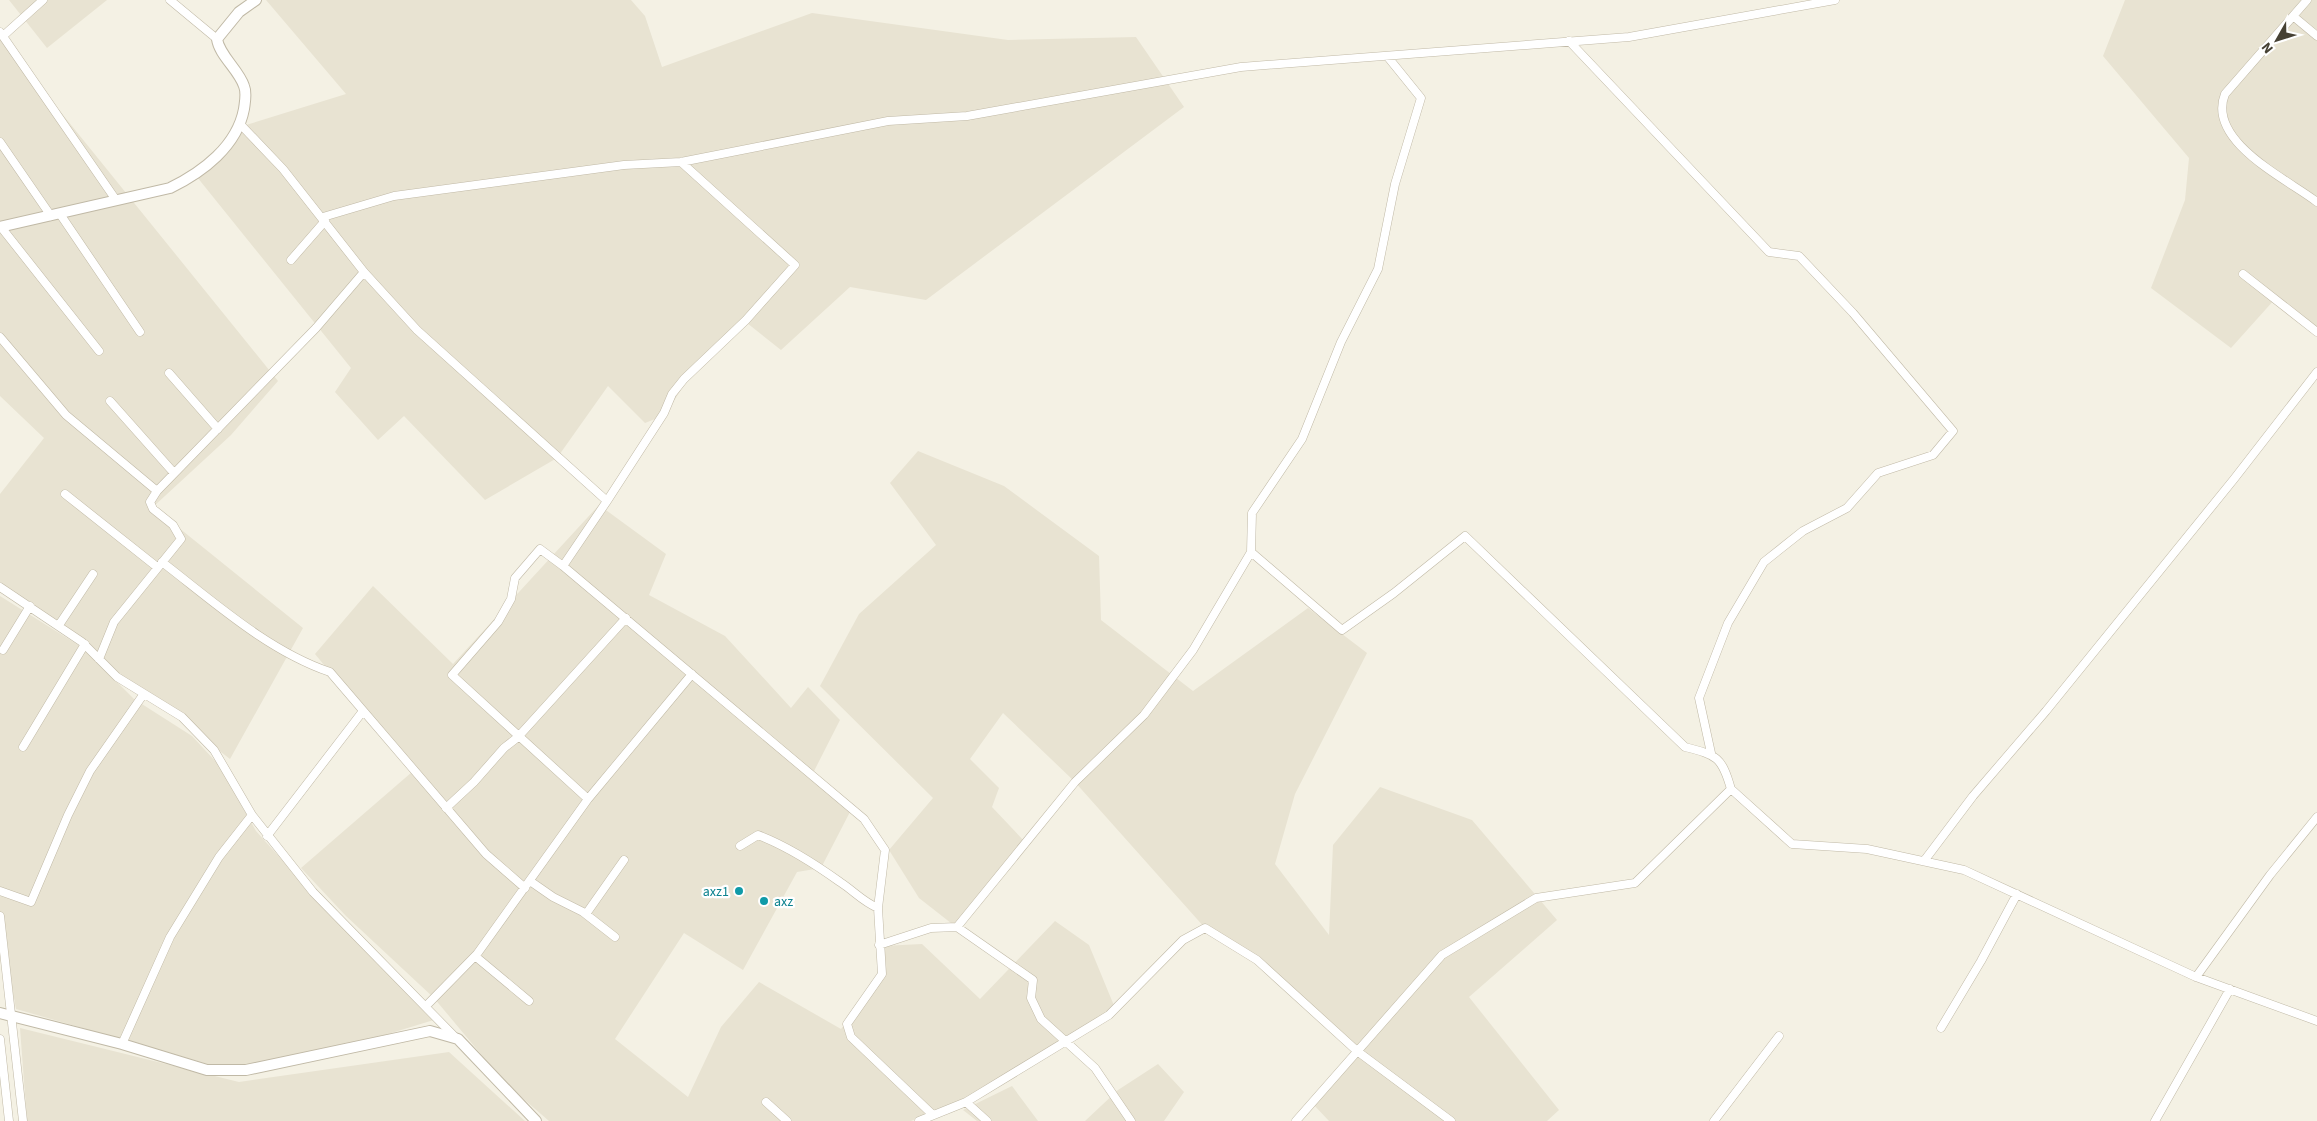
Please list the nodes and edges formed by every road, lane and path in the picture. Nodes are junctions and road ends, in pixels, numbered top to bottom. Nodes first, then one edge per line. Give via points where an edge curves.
1 (43, 0) edge
2 (170, 0) edge
3 (256, 0) edge
4 (1835, 0) edge
5 (2307, 0) edge
6 (2292, 16) junction
7 (1, 34) edge
8 (2317, 36) edge
9 (217, 39) junction
10 (1569, 42) junction
11 (1386, 56) junction
12 (241, 125) junction
13 (0, 142) edge
14 (681, 162) junction
15 (116, 200) junction
16 (2317, 202) edge
17 (55, 215) junction
18 (324, 219) junction
19 (0, 227) edge
20 (291, 260) dead end
21 (364, 272) junction
22 (2243, 274) dead end
23 (140, 332) dead end
24 (2317, 332) edge
25 (0, 337) edge
26 (99, 352) dead end
27 (2317, 372) edge
28 (169, 373) dead end
29 (110, 401) dead end
30 (218, 429) junction
31 (174, 473) junction
32 (157, 491) junction
33 (65, 494) dead end
34 (607, 501) junction
35 (1251, 552) junction
36 (160, 565) junction
37 (562, 566) junction
38 (93, 574) dead end
39 (0, 588) edge
40 (30, 606) junction
41 (626, 618) junction
42 (58, 625) junction
43 (85, 644) junction
44 (3, 650) dead end
45 (99, 659) junction
46 (692, 674) junction
47 (143, 695) junction
48 (362, 711) junction
49 (518, 737) junction
50 (23, 747) dead end
51 (1711, 754) junction
52 (1731, 790) junction
53 (588, 799) junction
54 (446, 808) junction
55 (252, 816) junction
56 (2317, 817) edge
57 (267, 836) junction
58 (740, 846) dead end
59 (624, 860) dead end
60 (1924, 861) junction
61 (530, 881) junction
62 (525, 888) junction
63 (0, 891) edge
64 (2017, 894) junction
65 (878, 908) junction
66 (586, 914) junction
67 (0, 916) edge
68 (957, 927) junction
69 (615, 937) dead end
70 (879, 945) junction
71 (475, 956) junction
72 (2196, 977) junction
73 (2230, 989) junction
74 (529, 1001) dead end
75 (426, 1006) junction
76 (0, 1013) edge
77 (12, 1017) junction
78 (2317, 1020) edge
79 (1941, 1028) dead end
80 (1779, 1036) dead end
81 (0, 1039) edge
82 (458, 1039) junction
83 (1066, 1040) junction
84 (122, 1044) junction
85 (1357, 1051) junction
86 (766, 1102) dead end
87 (966, 1102) junction
88 (933, 1115) junction
89 (9, 1121) edge
90 (23, 1121) edge
91 (536, 1121) edge
92 (787, 1121) edge
93 (919, 1121) edge
94 (987, 1121) edge
95 (1131, 1121) edge
96 (1296, 1121) edge
97 (1451, 1121) edge
98 (1714, 1121) edge
99 (2155, 1121) edge

1 - 7 street
2 - 9 street
3 - 9 street via 239,12
4 - 10 street via 1629,37
5 - 6 street
6 - 8 street
6 - 16 street via 2225,94 2221,110 2238,145
7 - 15 street
9 - 12 street via 245,87
10 - 11 street
10 - 51 street via 1769,252 1799,256 1853,312 1954,431 1933,455 1878,473 1847,508 1803,531 1764,562 1728,622 1700,698
11 - 14 street via 1241,67 967,116 888,122
11 - 35 street via 1422,98 1395,184 1378,269 1341,342 1302,439 1252,513
12 - 15 street via 220,153 193,176 170,188
12 - 18 street
13 - 17 street
14 - 18 street via 624,165 394,196
14 - 34 street via 795,265 672,394 664,413
15 - 17 street
17 - 19 street
17 - 23 street
18 - 20 street
18 - 21 street
19 - 26 street
21 - 30 street via 316,328
21 - 34 street via 459,370
22 - 24 street
25 - 32 street via 66,415
27 - 60 street via 2046,711 1973,796
28 - 30 street
29 - 31 street
30 - 31 street
31 - 32 street
32 - 36 street via 150,502 173,525 181,539
33 - 36 street
34 - 37 street
35 - 51 street via 1342,630 1464,536 1685,747
35 - 68 street via 1193,650 1144,715 1075,782
36 - 45 street via 114,622
36 - 48 street via 263,637 307,664 330,672
37 - 41 street
37 - 49 street via 540,549 515,578 511,599 498,622 452,674
38 - 42 street
39 - 40 street
40 - 42 street
40 - 44 street
41 - 46 street
41 - 49 street
42 - 43 street
43 - 45 street
43 - 50 street
45 - 47 street via 117,678
46 - 53 street
46 - 65 street via 864,819 885,850
47 - 55 street via 182,717 214,750
47 - 63 street via 90,771 31,902
48 - 54 street
48 - 57 street
49 - 53 street
49 - 54 street
51 - 52 street via 1725,769
52 - 60 street via 1792,844 1867,849
52 - 85 street via 1635,883 1536,898 1442,955
53 - 61 street
54 - 62 street via 486,854
55 - 57 street
55 - 84 street via 219,857 170,937
56 - 72 street via 2270,875
57 - 75 street via 313,892
58 - 65 street via 758,836 776,842 840,881 865,903
59 - 66 street
60 - 64 street via 1964,870
61 - 62 street
61 - 66 street
62 - 71 street
64 - 72 street
64 - 79 street
65 - 70 street
66 - 69 street
67 - 77 street
68 - 70 street via 931,928
68 - 83 street via 1033,980 1031,998 1041,1019
70 - 88 street via 882,974 847,1024 851,1037
71 - 74 street
71 - 75 street
72 - 73 street
73 - 78 street
73 - 99 street
75 - 82 street
76 - 77 street
77 - 84 street
77 - 90 street
80 - 98 street
81 - 89 street
82 - 84 street via 430,1031 246,1070 207,1070
82 - 91 street
83 - 85 street via 1109,1016 1183,940 1205,928 1257,960
83 - 87 street
83 - 95 street via 1095,1068
85 - 96 street
85 - 97 street
86 - 92 street
87 - 88 street
87 - 94 street
88 - 93 street

